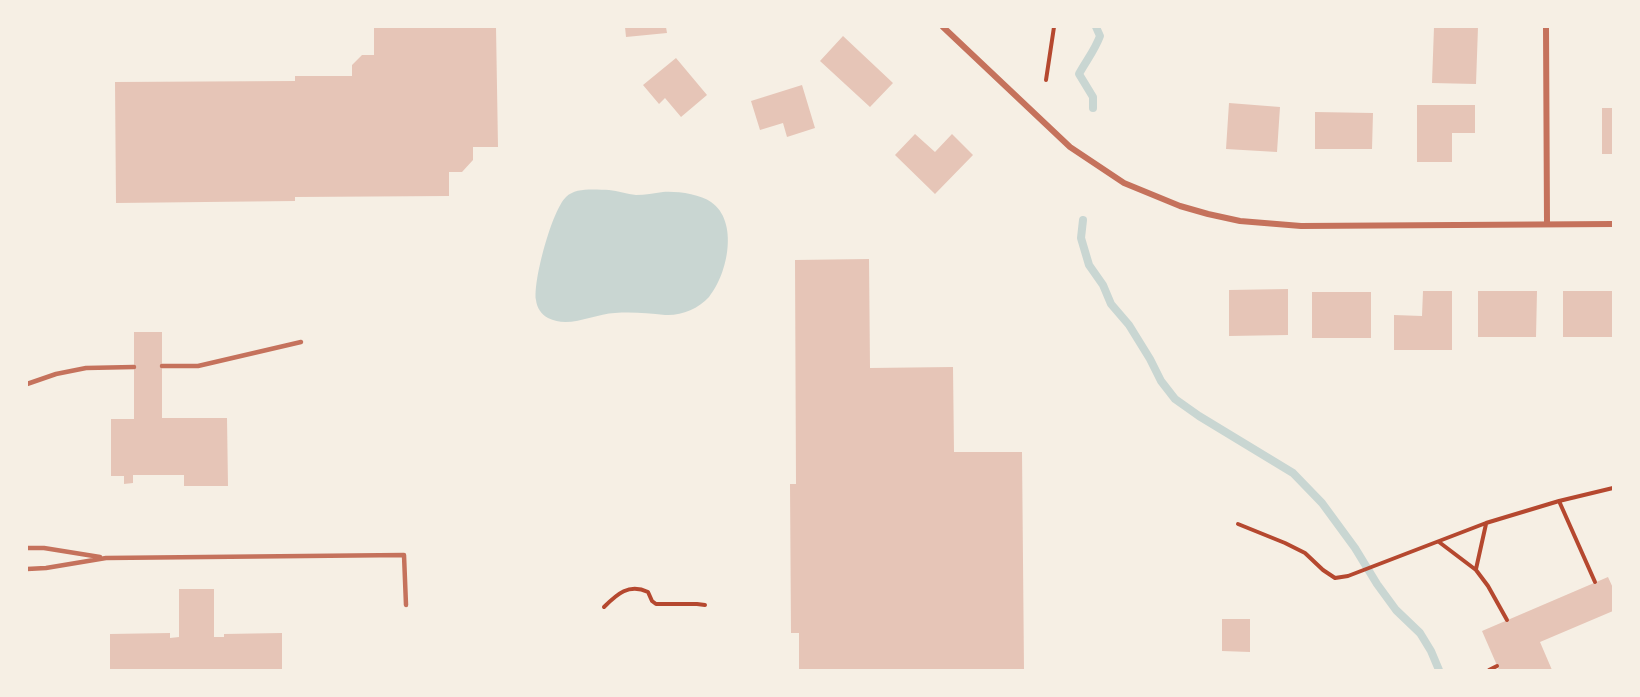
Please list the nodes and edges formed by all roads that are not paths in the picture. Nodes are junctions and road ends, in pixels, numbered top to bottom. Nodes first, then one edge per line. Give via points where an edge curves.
1 (943, 27) edge
2 (1546, 27) edge
3 (1547, 224) junction
4 (1613, 224) edge
5 (301, 342) dead end
6 (162, 366) dead end
7 (134, 367) dead end
8 (27, 384) edge
9 (27, 548) edge
10 (106, 558) junction
11 (27, 569) edge
12 (406, 605) dead end

1 - 3 street via 1070,147 1124,183 1180,206 1219,217 1269,224
2 - 3 street
3 - 4 street
5 - 6 lane via 198,366
7 - 8 lane via 86,368
9 - 10 lane
10 - 11 lane
10 - 12 lane via 404,555

